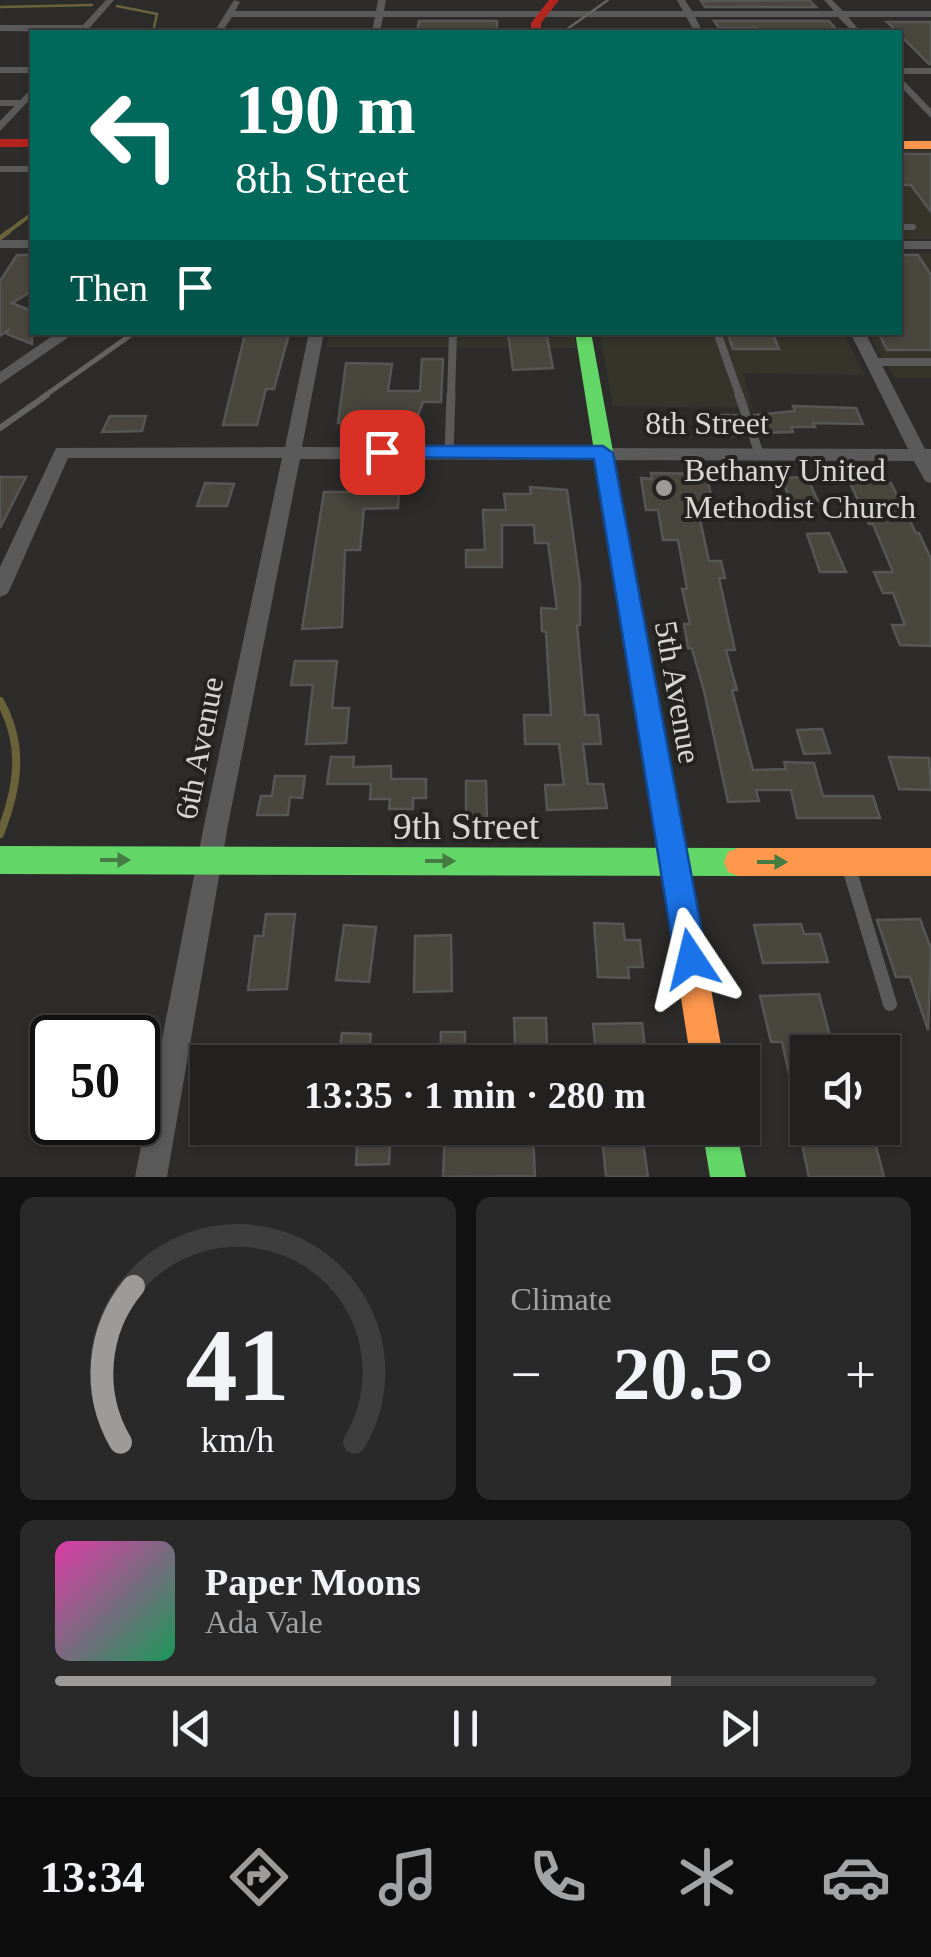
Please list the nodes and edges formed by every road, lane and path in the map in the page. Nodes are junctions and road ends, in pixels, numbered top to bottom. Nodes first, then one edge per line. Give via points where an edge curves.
1 (110, 0) edge
2 (237, 0) edge
3 (382, 0) edge
4 (681, 0) edge
5 (828, 0) edge
6 (229, 14) junction
7 (379, 14) junction
8 (690, 14) junction
9 (841, 14) junction
10 (931, 14) edge
11 (544, 15) edge
12 (0, 28) edge
13 (84, 30) edge
14 (219, 30) edge
15 (376, 30) edge
16 (698, 30) edge
17 (856, 30) edge
18 (0, 70) edge
19 (30, 70) edge
20 (902, 71) edge
21 (931, 71) edge
22 (902, 82) edge
23 (30, 93) edge
24 (0, 103) edge
25 (22, 103) junction
26 (931, 115) edge
27 (0, 128) edge
28 (0, 143) edge
29 (30, 143) edge
30 (902, 145) edge
31 (931, 145) edge
32 (0, 168) edge
33 (30, 169) edge
34 (914, 227) dead end
35 (902, 228) edge
36 (0, 244) edge
37 (30, 244) edge
38 (902, 245) edge
39 (930, 247) edge
40 (65, 335) edge
41 (316, 335) edge
42 (453, 335) edge
43 (583, 335) edge
44 (718, 335) edge
45 (858, 335) edge
46 (872, 362) junction
47 (931, 362) edge
48 (0, 379) edge
49 (291, 452) junction
50 (448, 452) junction
51 (603, 453) junction
52 (759, 454) junction
53 (925, 455) edge
54 (931, 477) edge
55 (0, 589) edge
56 (9, 860) edge
57 (210, 860) junction
58 (674, 861) junction
59 (847, 862) junction
60 (931, 862) edge
61 (890, 1004) dead end
62 (705, 1045) edge
63 (722, 1145) edge
64 (152, 1177) edge
65 (728, 1177) edge

1 - 13 street
2 - 6 street
3 - 7 street
4 - 8 street
5 - 9 street
6 - 7 street
6 - 14 street
7 - 11 street
7 - 15 street
8 - 9 street
8 - 11 street
8 - 16 street
9 - 10 street
9 - 17 street
12 - 13 street
18 - 19 street
20 - 21 street
22 - 26 street
23 - 25 street
24 - 25 lane
25 - 27 street
28 - 29 main road
30 - 31 main road
32 - 33 lane
34 - 35 lane
36 - 37 street
38 - 39 street
40 - 48 street
41 - 49 street, 6th Avenue
42 - 50 lane
43 - 51 main road, 5th Avenue
44 - 52 lane
45 - 46 street
46 - 47 lane
46 - 53 street
49 - 50 street, 8th Street
49 - 55 street, 8th Street via 62,452
49 - 57 street, 6th Avenue
50 - 51 street, 8th Street
51 - 52 street, 8th Street
51 - 58 main road, 5th Avenue
52 - 53 street, 8th Street
53 - 54 street
56 -> 57 main road, 9th Street
57 -> 58 main road, 9th Street
57 - 64 street, 6th Avenue
58 -> 59 main road, 9th Street
58 - 62 main road, 5th Avenue
59 - 60 main road, 9th Street
59 - 61 lane
63 - 65 main road

